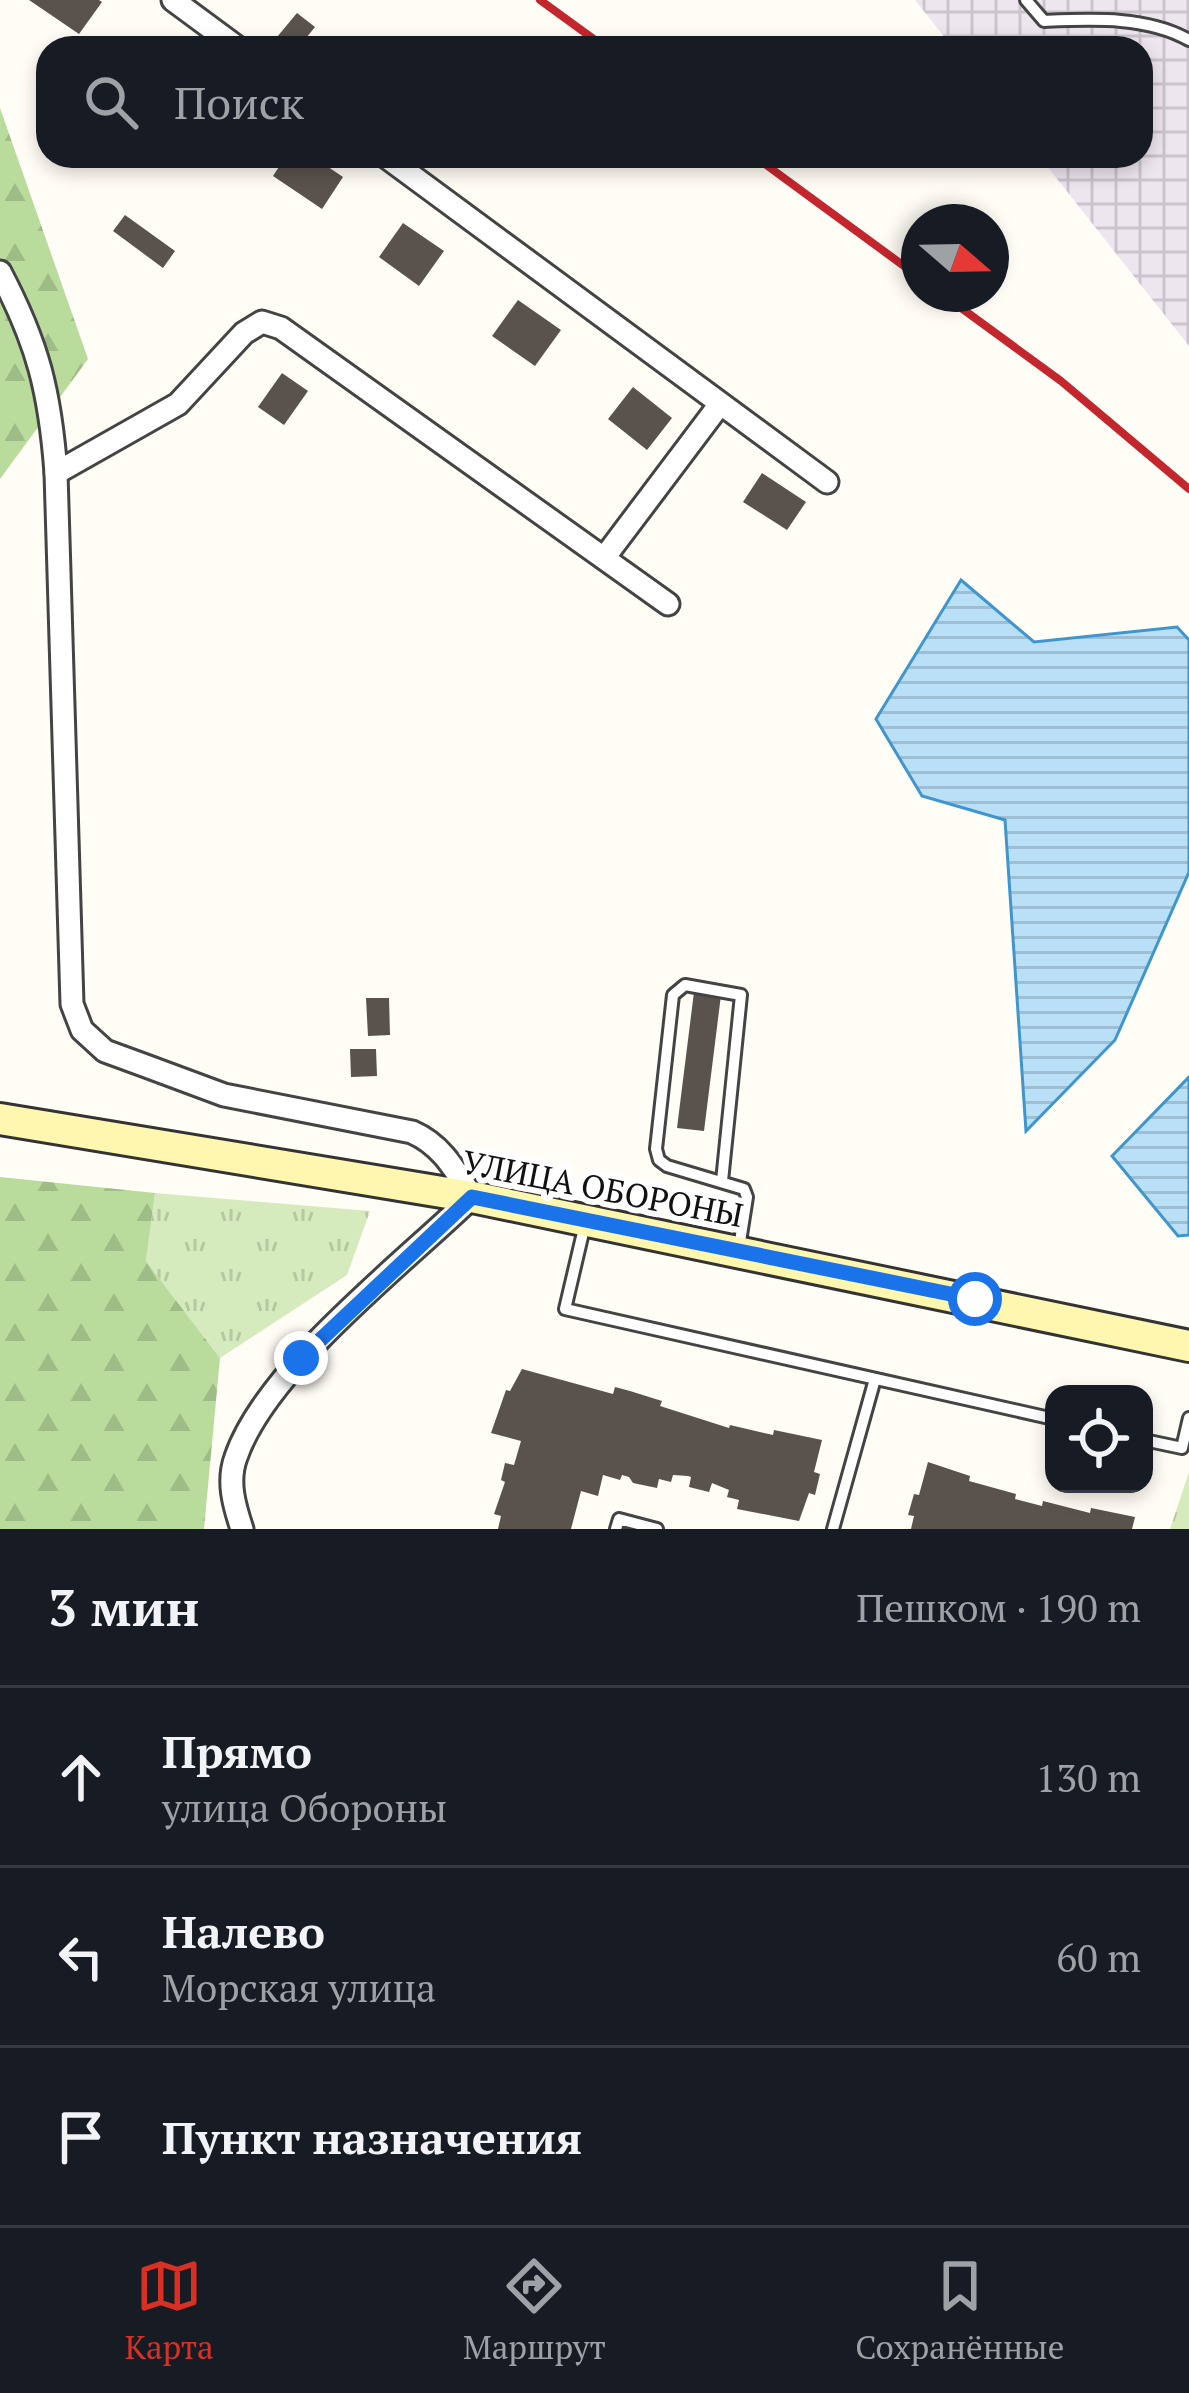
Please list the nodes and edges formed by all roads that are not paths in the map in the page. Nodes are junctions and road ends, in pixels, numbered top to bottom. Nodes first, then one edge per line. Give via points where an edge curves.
1 (173, 0) edge
2 (1026, 0) edge
3 (222, 36) edge
4 (1189, 40) edge
5 (401, 168) edge
6 (0, 272) edge
7 (720, 404) junction
8 (56, 473) junction
9 (827, 482) dead end
10 (604, 558) junction
11 (668, 604) dead end
12 (0, 1119) edge
13 (722, 1180) junction
14 (472, 1197) junction
15 (585, 1220) junction
16 (738, 1252) junction
17 (1189, 1346) edge
18 (875, 1379) junction
19 (1045, 1417) edge
20 (1189, 1418) edge
21 (1153, 1442) edge
22 (242, 1529) edge
23 (616, 1529) edge
24 (656, 1529) edge
25 (833, 1529) edge

1 - 3 street
2 - 4 lane via 1045,21 1102,19 1170,29
5 - 7 street
6 - 8 street via 28,325 50,400
7 - 9 street
7 - 10 street
8 - 10 street via 178,404 262,322
8 - 14 street via 72,1004 82,1030 105,1051 224,1095 429,1139
10 - 11 street
12 - 14 main road, УЛИЦА ОБОРОНЫ
13 - 13 lane via 667,1166 656,1149 674,995 685,985 741,995
13 - 16 lane via 747,1197
14 - 15 main road, УЛИЦА ОБОРОНЫ
14 - 22 street via 301,1358 255,1416 234,1460 231,1498
15 - 16 main road, УЛИЦА ОБОРОНЫ
15 - 18 lane via 565,1309
16 - 17 main road, УЛИЦА ОБОРОНЫ
18 - 19 lane
18 - 25 lane
20 - 21 lane via 1182,1448
23 - 24 lane via 619,1519

